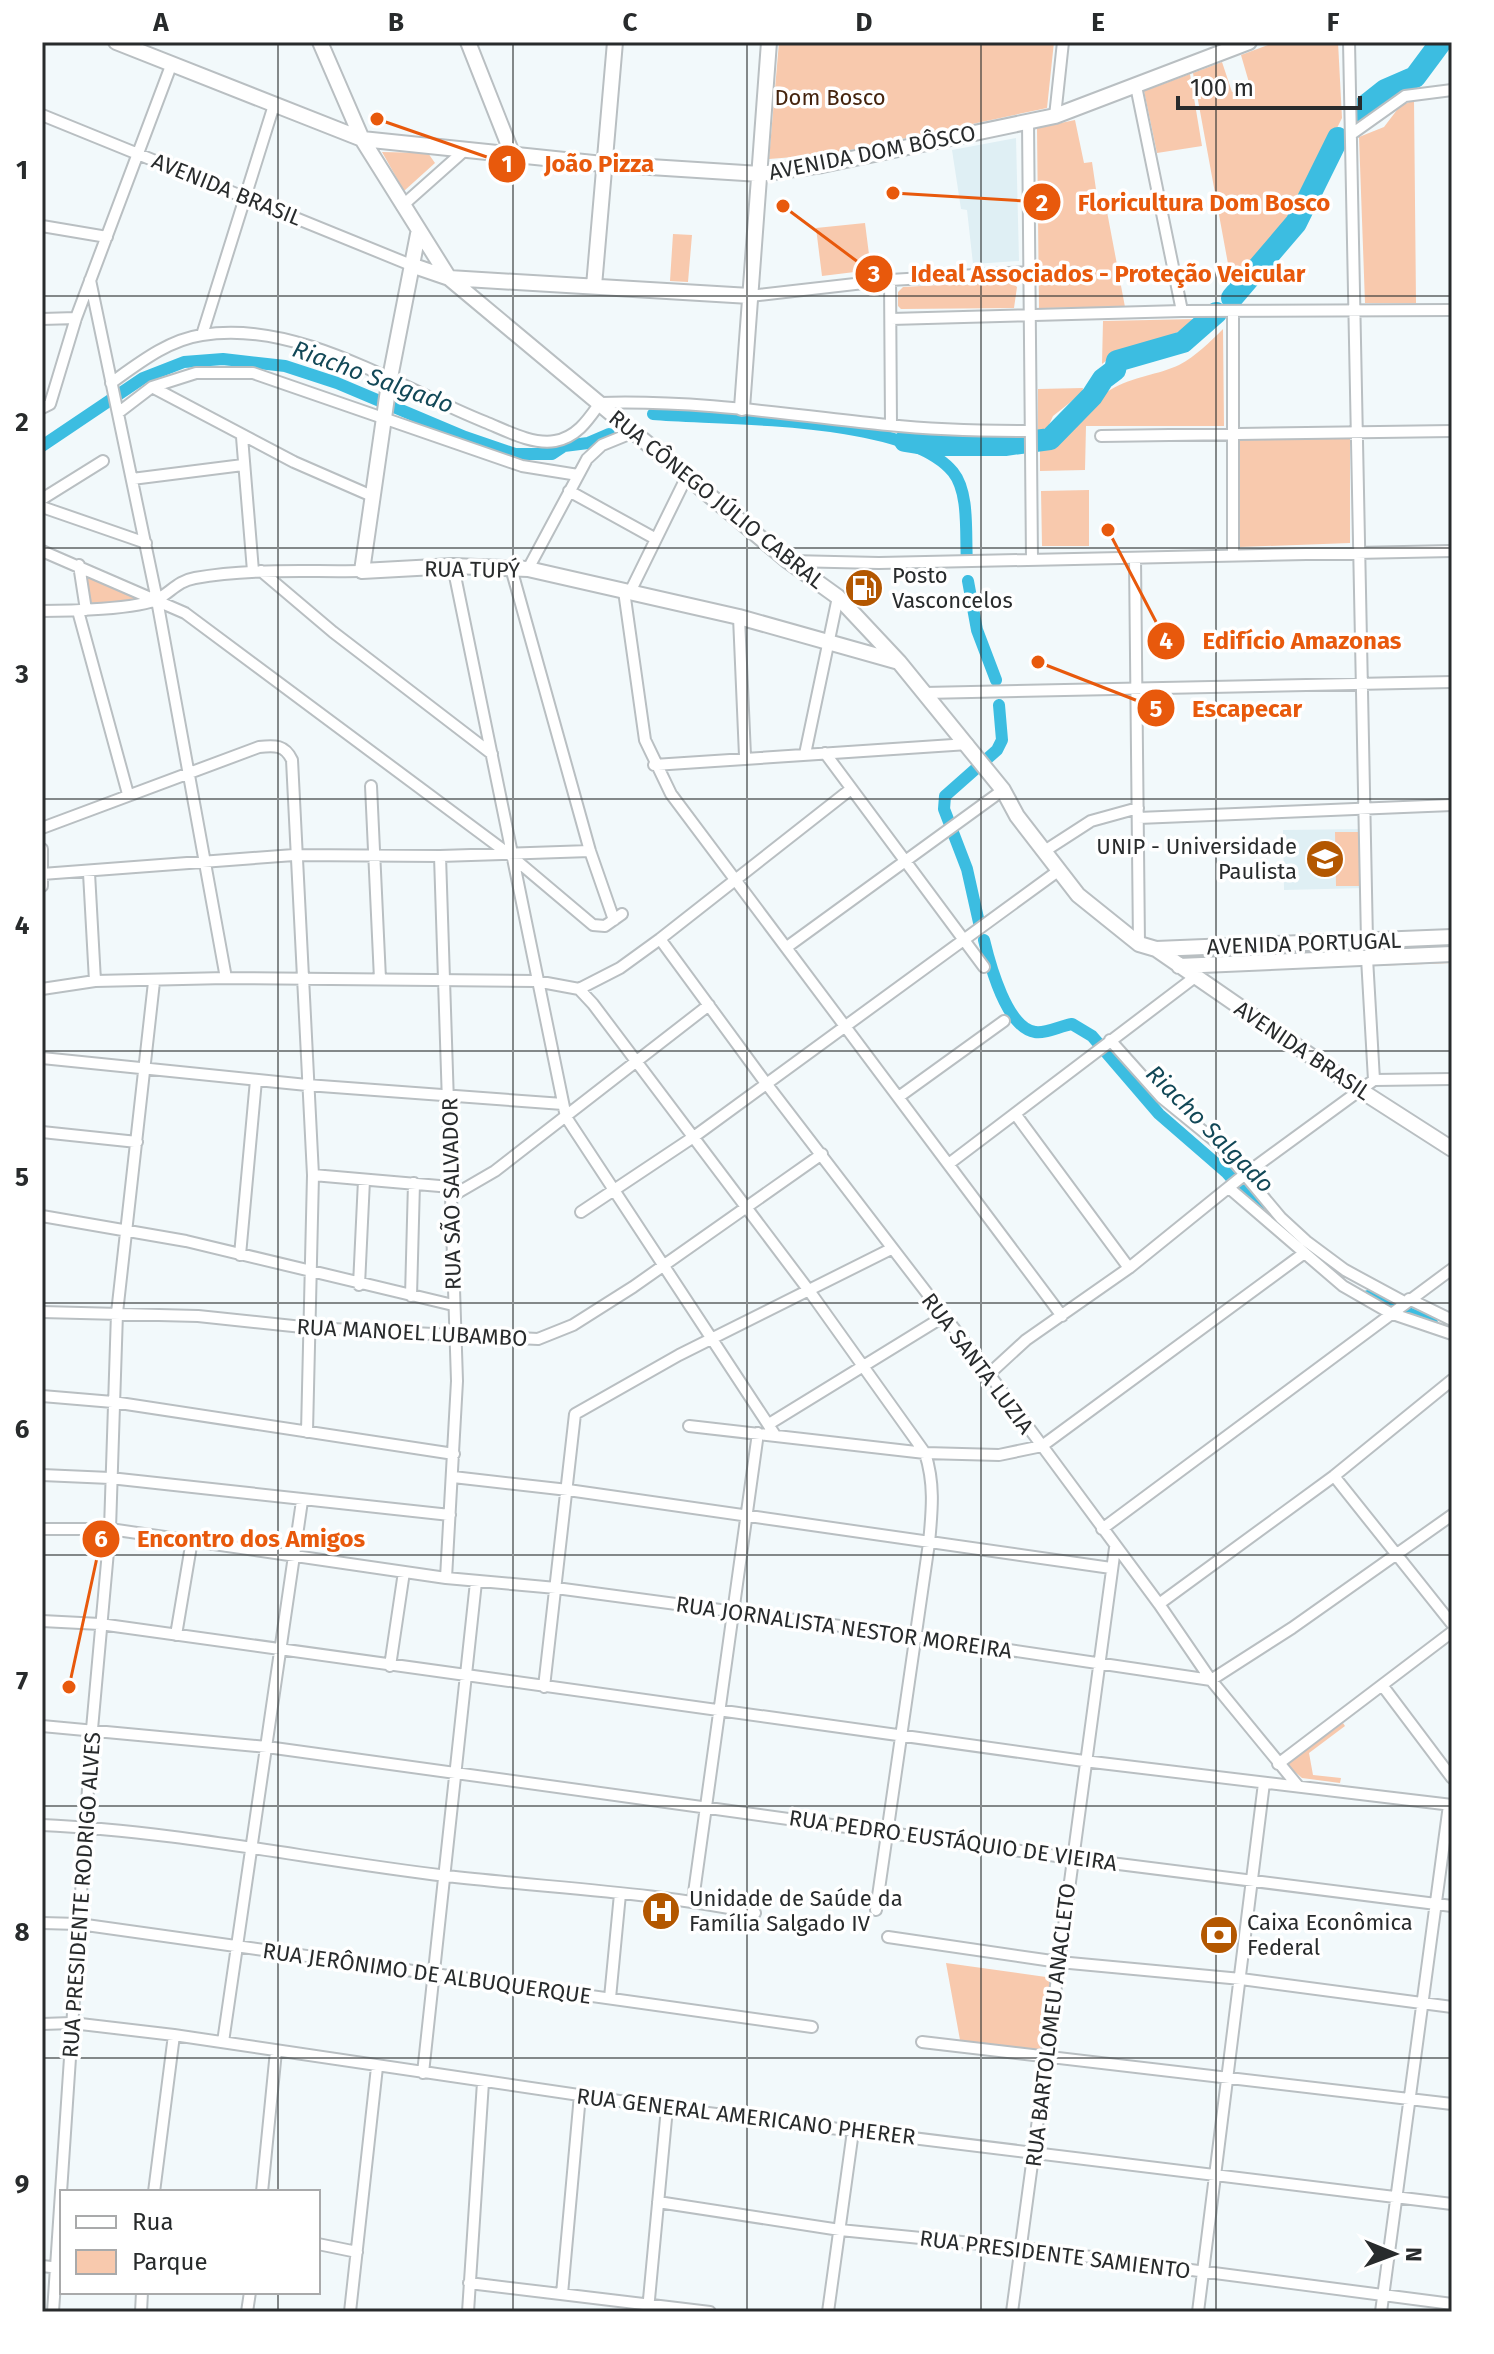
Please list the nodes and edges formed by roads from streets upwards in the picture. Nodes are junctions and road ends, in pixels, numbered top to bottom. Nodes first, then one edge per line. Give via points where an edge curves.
1 (116, 42) edge
2 (320, 42) edge
3 (468, 42) edge
4 (615, 42) edge
5 (769, 42) edge
6 (1063, 42) edge
7 (1249, 42) edge
8 (1349, 42) edge
9 (172, 63) junction
10 (1136, 86) junction
11 (1452, 90) edge
12 (274, 105) junction
13 (42, 115) edge
14 (1055, 116) junction
15 (1028, 122) junction
16 (1353, 133) junction
17 (362, 139) junction
18 (465, 150) junction
19 (138, 153) junction
20 (513, 156) junction
21 (603, 164) junction
22 (760, 174) junction
23 (244, 195) junction
24 (402, 206) junction
25 (42, 226) edge
26 (418, 234) junction
27 (107, 237) junction
28 (411, 265) junction
29 (1029, 272) junction
30 (449, 278) junction
31 (90, 280) junction
32 (890, 280) junction
33 (594, 286) junction
34 (750, 296) junction
35 (1452, 310) edge
36 (1182, 311) junction
37 (1356, 311) junction
38 (1233, 313) junction
39 (1029, 315) junction
40 (76, 318) junction
41 (42, 319) edge
42 (891, 319) junction
43 (202, 335) junction
44 (390, 382) junction
45 (112, 385) junction
46 (152, 387) junction
47 (600, 403) junction
48 (42, 408) edge
49 (742, 408) junction
50 (118, 412) junction
51 (384, 418) junction
52 (891, 425) junction
53 (633, 431) junction
54 (1452, 431) edge
55 (1358, 433) junction
56 (1030, 434) junction
57 (1234, 434) junction
58 (1101, 436) dead end
59 (242, 437) junction
60 (103, 461) dead end
61 (243, 465) junction
62 (578, 475) junction
63 (687, 476) junction
64 (132, 479) junction
65 (569, 491) junction
66 (372, 496) junction
67 (42, 499) edge
68 (42, 507) edge
69 (656, 539) junction
70 (146, 543) junction
71 (42, 551) edge
72 (1452, 551) edge
73 (1361, 552) junction
74 (1233, 556) junction
75 (1135, 558) junction
76 (1032, 560) junction
77 (788, 561) junction
78 (79, 565) junction
79 (453, 566) junction
80 (511, 568) junction
81 (528, 569) junction
82 (257, 571) junction
83 (362, 571) junction
84 (627, 592) junction
85 (838, 597) junction
86 (157, 600) junction
87 (42, 611) edge
88 (82, 611) junction
89 (739, 617) junction
90 (826, 640) junction
91 (899, 662) junction
92 (1452, 682) edge
93 (1364, 684) junction
94 (1135, 689) junction
95 (924, 693) junction
96 (968, 744) junction
97 (825, 753) junction
98 (492, 754) junction
99 (805, 754) junction
100 (745, 756) junction
101 (654, 765) junction
102 (190, 770) junction
103 (371, 786) dead end
104 (851, 789) junction
105 (1003, 790) junction
106 (128, 794) junction
107 (1452, 805) edge
108 (1367, 809) junction
109 (1138, 813) junction
110 (42, 828) edge
111 (42, 849) edge
112 (590, 851) junction
113 (1043, 852) junction
114 (294, 855) junction
115 (375, 855) junction
116 (510, 855) junction
117 (440, 856) junction
118 (206, 862) junction
119 (905, 863) junction
120 (1058, 871) junction
121 (89, 873) junction
122 (43, 874) edge
123 (733, 878) junction
124 (42, 886) edge
125 (1452, 937) edge
126 (660, 939) junction
127 (965, 941) junction
128 (1367, 941) junction
129 (1139, 944) junction
130 (787, 947) junction
131 (1156, 949) junction
132 (1452, 954) edge
133 (1367, 958) junction
134 (1178, 966) junction
135 (984, 967) dead end
136 (1195, 977) junction
137 (226, 978) junction
138 (302, 978) junction
139 (380, 979) junction
140 (444, 980) junction
141 (95, 981) junction
142 (536, 981) junction
143 (154, 982) junction
144 (42, 989) edge
145 (579, 989) junction
146 (709, 1005) junction
147 (1004, 1021) dead end
148 (844, 1026) junction
149 (1110, 1041) junction
150 (42, 1058) edge
151 (637, 1059) junction
152 (144, 1068) junction
153 (1452, 1079) edge
154 (256, 1080) junction
155 (1374, 1080) junction
156 (765, 1082) junction
157 (307, 1085) junction
158 (1360, 1090) junction
159 (448, 1093) junction
160 (900, 1096) junction
161 (563, 1104) junction
162 (1016, 1115) junction
163 (566, 1117) junction
164 (42, 1132) edge
165 (695, 1136) junction
166 (137, 1142) junction
167 (1452, 1149) edge
168 (822, 1154) junction
169 (950, 1163) junction
170 (313, 1175) junction
171 (364, 1180) junction
172 (1237, 1181) junction
173 (414, 1183) junction
174 (452, 1192) junction
175 (614, 1192) junction
176 (747, 1207) junction
177 (581, 1212) dead end
178 (42, 1216) edge
179 (127, 1233) junction
180 (891, 1249) junction
181 (1303, 1254) junction
182 (240, 1255) junction
183 (664, 1265) junction
184 (1129, 1268) junction
185 (1452, 1269) edge
186 (312, 1273) junction
187 (359, 1285) junction
188 (810, 1292) junction
189 (411, 1296) junction
190 (453, 1305) junction
191 (1399, 1306) junction
192 (42, 1312) edge
193 (117, 1313) junction
194 (1062, 1316) junction
195 (943, 1317) junction
196 (1452, 1320) edge
197 (312, 1328) junction
198 (455, 1334) junction
199 (1452, 1334) edge
200 (714, 1337) junction
201 (864, 1368) junction
202 (989, 1374) junction
203 (1452, 1380) edge
204 (42, 1396) edge
205 (113, 1402) junction
206 (769, 1424) junction
207 (689, 1426) dead end
208 (307, 1432) junction
209 (758, 1433) junction
210 (775, 1435) junction
211 (1042, 1446) junction
212 (925, 1453) junction
213 (454, 1454) junction
214 (42, 1475) edge
215 (1334, 1476) junction
216 (453, 1477) junction
217 (110, 1478) junction
218 (568, 1490) junction
219 (302, 1501) junction
220 (450, 1515) junction
221 (1452, 1515) edge
222 (746, 1517) junction
223 (42, 1529) edge
224 (110, 1529) junction
225 (1102, 1529) junction
226 (192, 1540) junction
227 (929, 1543) junction
228 (1115, 1548) junction
229 (1397, 1553) junction
230 (295, 1555) junction
231 (1111, 1568) junction
232 (404, 1572) junction
233 (446, 1578) junction
234 (476, 1582) junction
235 (556, 1588) junction
236 (1159, 1604) junction
237 (732, 1612) junction
238 (42, 1621) edge
239 (100, 1624) junction
240 (1452, 1624) edge
241 (1452, 1632) edge
242 (176, 1635) junction
243 (915, 1636) junction
244 (282, 1651) junction
245 (1098, 1664) junction
246 (390, 1666) junction
247 (464, 1677) junction
248 (1211, 1680) junction
249 (1382, 1685) junction
250 (544, 1687) junction
251 (719, 1709) junction
252 (42, 1726) edge
253 (92, 1729) junction
254 (903, 1736) junction
255 (267, 1747) junction
256 (1084, 1761) junction
257 (1278, 1764) junction
258 (453, 1775) junction
259 (1452, 1778) edge
260 (1264, 1783) junction
261 (1298, 1786) junction
262 (1451, 1805) edge
263 (707, 1807) junction
264 (42, 1825) edge
265 (88, 1827) junction
266 (886, 1830) junction
267 (252, 1847) junction
268 (1071, 1858) junction
269 (445, 1876) junction
270 (1253, 1880) junction
271 (620, 1894) junction
272 (693, 1900) junction
273 (1436, 1904) junction
274 (1452, 1906) edge
275 (876, 1910) dead end
276 (755, 1913) dead end
277 (42, 1923) edge
278 (79, 1924) junction
279 (888, 1937) dead end
280 (237, 1946) junction
281 (1059, 1962) junction
282 (431, 1974) junction
283 (1241, 1979) junction
284 (610, 1998) junction
285 (1421, 2003) junction
286 (1452, 2007) edge
287 (72, 2023) junction
288 (42, 2024) edge
289 (812, 2027) dead end
290 (174, 2035) junction
291 (223, 2042) junction
292 (922, 2042) dead end
293 (276, 2051) junction
294 (1045, 2058) junction
295 (377, 2067) junction
296 (423, 2073) junction
297 (1228, 2077) junction
298 (483, 2082) junction
299 (580, 2095) junction
300 (1410, 2099) junction
301 (1452, 2104) edge
302 (667, 2108) junction
303 (853, 2131) junction
304 (1033, 2151) junction
305 (1215, 2174) junction
306 (63, 2190) edge
307 (154, 2190) edge
308 (262, 2190) edge
309 (1398, 2197) junction
310 (658, 2202) junction
311 (1452, 2204) edge
312 (840, 2230) junction
313 (320, 2244) edge
314 (1022, 2248) junction
315 (357, 2252) junction
316 (42, 2266) edge
317 (59, 2268) edge
318 (1203, 2272) junction
319 (469, 2283) junction
320 (562, 2294) junction
321 (1383, 2296) junction
322 (1452, 2304) edge
323 (648, 2309) edge
324 (53, 2312) edge
325 (350, 2312) edge
326 (468, 2312) edge
327 (710, 2312) edge
328 (828, 2312) edge
329 (1012, 2312) edge
330 (1198, 2312) edge
331 (1381, 2312) edge

1 - 9 street, AVENIDA DOM BÔSCO
2 - 17 street, RUA CÔNEGO JÚLIO CABRAL
3 - 20 street
4 - 21 street
5 - 22 street
6 - 14 street
7 - 10 street, AVENIDA DOM BÔSCO
8 - 16 street
9 - 12 street, AVENIDA DOM BÔSCO
9 - 19 street
10 - 14 street, AVENIDA DOM BÔSCO
10 - 36 street
11 - 16 street via 1405,96
12 - 17 street, AVENIDA DOM BÔSCO
12 - 23 street
13 - 19 street, AVENIDA BRASIL
14 - 15 street, AVENIDA DOM BÔSCO
15 - 22 street, AVENIDA DOM BÔSCO
15 - 29 street
16 - 37 street
17 - 18 street, AVENIDA DOM BÔSCO
17 - 24 street, RUA CÔNEGO JÚLIO CABRAL
18 - 20 street, AVENIDA DOM BÔSCO
18 - 24 street
19 - 23 street, AVENIDA BRASIL
19 - 27 street
20 - 21 street, AVENIDA DOM BÔSCO
21 - 22 street, AVENIDA DOM BÔSCO
21 - 33 street
22 - 34 street
23 - 28 street, AVENIDA BRASIL
23 - 43 street
24 - 26 street, RUA CÔNEGO JÚLIO CABRAL
25 - 27 street
26 - 28 street
26 - 30 street, RUA CÔNEGO JÚLIO CABRAL
27 - 31 street
28 - 30 street, RUA CÔNEGO JÚLIO CABRAL
28 - 44 street
29 - 32 street
29 - 39 street
30 - 33 street
30 - 47 street, RUA CÔNEGO JÚLIO CABRAL
31 - 40 street
31 - 45 street
32 - 34 street
32 - 42 street
33 - 34 street
34 - 49 street
35 - 37 street
36 - 38 street
36 - 39 street
37 - 38 street
37 - 55 street
38 - 57 street
39 - 42 street
39 - 56 street
40 - 41 street
40 - 48 street via 54,394
42 - 52 street
43 - 44 street via 271,336 309,345
43 - 45 street via 155,353
44 - 47 street via 534,440 570,436
44 - 51 street
45 - 50 street
46 - 50 street
46 - 51 street via 196,373 253,373
46 - 59 street
47 - 49 street
47 - 53 street, RUA CÔNEGO JÚLIO CABRAL
49 - 52 street
50 - 64 street
51 - 62 street via 522,466
51 - 66 street
52 - 56 street
53 - 62 street via 602,445
53 - 63 street, RUA CÔNEGO JÚLIO CABRAL
54 - 55 street
55 - 57 street
55 - 73 street
56 - 76 street
57 - 58 street
57 - 74 street
59 - 61 street
59 - 66 street
60 - 67 street
61 - 64 street
61 - 82 street
62 - 65 street
63 - 69 street
63 - 77 street, RUA CÔNEGO JÚLIO CABRAL
64 - 70 street
65 - 69 street
65 - 81 street
66 - 83 street
68 - 70 street
69 - 84 street
70 - 86 street
71 - 78 street
72 - 73 street
73 - 74 street
73 - 93 street
74 - 75 street
75 - 76 street
75 - 94 street
76 - 77 street
77 - 85 street, RUA CÔNEGO JÚLIO CABRAL
78 - 86 street
78 - 88 street
79 - 80 street, RUA TUPÝ
79 - 83 street, RUA TUPÝ
79 - 98 street
80 - 81 street, RUA TUPÝ
80 - 112 street
81 - 84 street, RUA TUPÝ
82 - 83 street, RUA TUPÝ
82 - 86 street, RUA TUPÝ via 181,581
82 - 98 street
84 - 89 street, RUA TUPÝ
84 - 101 street via 640,714
85 - 90 street
85 - 91 street, RUA CÔNEGO JÚLIO CABRAL
86 - 88 street, RUA TUPÝ
86 - 102 street
86 - 116 street via 185,613
87 - 88 street, RUA TUPÝ
88 - 106 street
89 - 90 street, RUA TUPÝ
89 - 100 street
90 - 91 street, RUA TUPÝ
90 - 99 street
91 - 95 street, RUA CÔNEGO JÚLIO CABRAL
92 - 93 street
93 - 94 street
93 - 108 street
94 - 95 street
94 - 109 street
95 - 96 street, RUA CÔNEGO JÚLIO CABRAL
96 - 97 street
96 - 105 street, RUA CÔNEGO JÚLIO CABRAL
97 - 99 street
97 - 104 street
98 - 116 street
99 - 100 street
100 - 101 street
101 - 123 street
102 - 106 street
102 - 114 street via 271,746 288,751
102 - 118 street
103 - 115 street
104 - 119 street
104 - 123 street
105 - 113 street, RUA CÔNEGO JÚLIO CABRAL
105 - 119 street
106 - 110 street
107 - 108 street
108 - 109 street
108 - 128 street
109 - 113 street via 1091,821
109 - 129 street
111 - 122 street
112 - 116 street
112 - 116 street via 618,917 601,927 588,922
113 - 120 street, RUA CÔNEGO JÚLIO CABRAL
114 - 115 street
114 - 118 street
114 - 138 street
115 - 117 street
115 - 139 street
116 - 117 street
116 - 142 street
117 - 140 street, RUA SÃO SALVADOR
118 - 121 street
118 - 137 street
119 - 127 street
119 - 130 street
120 - 127 street
120 - 129 street, RUA CÔNEGO JÚLIO CABRAL via 1095,912
121 - 122 street
121 - 141 street
122 - 124 street
123 - 126 street
123 - 130 street
125 - 128 street, AVENIDA PORTUGAL
126 - 145 street
126 - 146 street, RUA SANTA LUZIA
127 - 135 street
127 - 148 street
128 - 131 street, AVENIDA PORTUGAL
129 - 131 street, RUA CÔNEGO JÚLIO CABRAL
130 - 148 street
131 - 134 street, AVENIDA BRASIL
132 - 133 street, AVENIDA PORTUGAL
133 - 134 street, AVENIDA PORTUGAL
133 - 155 street
134 - 136 street, AVENIDA BRASIL
136 - 149 street
136 - 158 street, AVENIDA BRASIL
137 - 138 street
137 - 143 street
138 - 139 street
138 - 157 street
139 - 140 street
140 - 142 street
140 - 159 street, RUA SÃO SALVADOR
141 - 143 street
141 - 144 street
142 - 145 street
142 - 161 street
143 - 152 street, RUA PRESIDENTE RODRIGO ALVES
145 - 151 street
146 - 151 street
146 - 156 street, RUA SANTA LUZIA
147 - 160 street
148 - 156 street
148 - 160 street
149 - 162 street
149 - 172 street via 1147,1084 1220,1145
150 - 152 street
151 - 163 street
151 - 165 street
152 - 154 street
152 - 166 street, RUA PRESIDENTE RODRIGO ALVES
153 - 155 street
154 - 157 street
154 - 182 street
155 - 158 street
156 - 165 street
156 - 168 street, RUA SANTA LUZIA
157 - 159 street
157 - 170 street
158 - 167 street, AVENIDA BRASIL
158 - 172 street
159 - 161 street
159 - 174 street, RUA SÃO SALVADOR
160 - 169 street
161 - 163 street
162 - 169 street
162 - 184 street
163 - 174 street via 495,1171
163 - 175 street
164 - 166 street
165 - 175 street
165 - 176 street
166 - 179 street, RUA PRESIDENTE RODRIGO ALVES
168 - 176 street, RUA MANOEL LUBAMBO
168 - 180 street, RUA SANTA LUZIA
169 - 194 street
170 - 171 street
170 - 186 street
171 - 173 street
171 - 187 street
172 - 181 street
172 - 184 street
172 - 191 street via 1325,1256
173 - 174 street
173 - 189 street
174 - 190 street, RUA SÃO SALVADOR
175 - 177 street
175 - 183 street
176 - 183 street, RUA MANOEL LUBAMBO
176 - 188 street
178 - 179 street
179 - 182 street
179 - 193 street, RUA PRESIDENTE RODRIGO ALVES
180 - 188 street
180 - 195 street, RUA SANTA LUZIA
181 - 191 street via 1343,1286
181 - 211 street
182 - 186 street
183 - 198 street, RUA MANOEL LUBAMBO via 555,1335 531,1340
183 - 200 street
184 - 194 street
185 - 191 street
186 - 187 street
186 - 197 street
187 - 189 street
188 - 200 street
188 - 201 street
189 - 190 street
190 - 198 street, RUA SÃO SALVADOR
191 - 196 street
191 - 199 street
191 - 225 street
192 - 193 street, RUA MANOEL LUBAMBO
193 - 197 street, RUA MANOEL LUBAMBO
193 - 205 street, RUA PRESIDENTE RODRIGO ALVES
194 - 202 street
195 - 201 street
195 - 202 street, RUA SANTA LUZIA
197 - 198 street, RUA MANOEL LUBAMBO
197 - 208 street
198 - 213 street, RUA SÃO SALVADOR
200 - 206 street
200 - 218 street via 575,1414
201 - 206 street
201 - 212 street
202 - 211 street, RUA SANTA LUZIA
203 - 215 street
204 - 205 street
205 - 208 street
205 - 217 street, RUA PRESIDENTE RODRIGO ALVES
206 - 210 street
207 - 209 street
208 - 213 street
209 - 210 street
209 - 222 street
210 - 212 street
211 - 212 street via 999,1455
211 - 225 street, RUA SANTA LUZIA
212 - 227 street via 934,1499
213 - 216 street, RUA SÃO SALVADOR
214 - 217 street
215 - 229 street
215 - 236 street
216 - 218 street
216 - 220 street, RUA SÃO SALVADOR
217 - 219 street
217 - 224 street, RUA PRESIDENTE RODRIGO ALVES
218 - 222 street
218 - 235 street
219 - 220 street
219 - 230 street
220 - 233 street, RUA SÃO SALVADOR
221 - 229 street
222 - 227 street
222 - 237 street
223 - 224 street, RUA JORNALISTA NESTOR MOREIRA
224 - 226 street, RUA JORNALISTA NESTOR MOREIRA
224 - 239 street, RUA PRESIDENTE RODRIGO ALVES
225 - 228 street, RUA SANTA LUZIA
226 - 230 street, RUA JORNALISTA NESTOR MOREIRA
226 - 242 street
227 - 231 street
227 - 243 street
228 - 231 street, RUA BARTOLOMEU ANACLETO
228 - 236 street, RUA SANTA LUZIA
229 - 240 street
229 - 248 street
230 - 232 street, RUA JORNALISTA NESTOR MOREIRA
230 - 244 street
231 - 245 street, RUA BARTOLOMEU ANACLETO
232 - 233 street, RUA JORNALISTA NESTOR MOREIRA
232 - 246 street
233 - 234 street, RUA JORNALISTA NESTOR MOREIRA
234 - 235 street, RUA JORNALISTA NESTOR MOREIRA
234 - 247 street
235 - 237 street, RUA JORNALISTA NESTOR MOREIRA
235 - 250 street
236 - 248 street, RUA SANTA LUZIA
237 - 243 street, RUA JORNALISTA NESTOR MOREIRA
237 - 251 street
238 - 239 street
239 - 242 street
239 - 253 street, RUA PRESIDENTE RODRIGO ALVES
241 - 249 street
242 - 244 street
243 - 245 street, RUA JORNALISTA NESTOR MOREIRA
243 - 254 street
244 - 246 street
244 - 255 street
245 - 248 street, RUA JORNALISTA NESTOR MOREIRA
245 - 256 street, RUA BARTOLOMEU ANACLETO
246 - 247 street
247 - 250 street
247 - 258 street
248 - 257 street, RUA SANTA LUZIA
249 - 257 street
249 - 259 street
250 - 251 street
251 - 254 street
251 - 263 street
252 - 253 street, RUA PEDRO EUSTÁQUIO DE VIEIRA
253 - 255 street, RUA PEDRO EUSTÁQUIO DE VIEIRA
253 - 265 street, RUA PRESIDENTE RODRIGO ALVES
254 - 256 street
254 - 266 street
255 - 258 street, RUA PEDRO EUSTÁQUIO DE VIEIRA
255 - 267 street
256 - 260 street
256 - 268 street, RUA BARTOLOMEU ANACLETO
257 - 261 street, RUA SANTA LUZIA
258 - 263 street, RUA PEDRO EUSTÁQUIO DE VIEIRA
258 - 269 street
260 - 261 street
260 - 270 street
261 - 262 street
262 - 273 street
263 - 266 street, RUA PEDRO EUSTÁQUIO DE VIEIRA
263 - 272 street
264 - 265 street
265 - 267 street
265 - 278 street, RUA PRESIDENTE RODRIGO ALVES
266 - 268 street, RUA PEDRO EUSTÁQUIO DE VIEIRA
266 - 275 street
267 - 269 street
267 - 280 street
268 - 270 street, RUA PEDRO EUSTÁQUIO DE VIEIRA
268 - 281 street, RUA BARTOLOMEU ANACLETO
269 - 271 street
269 - 282 street
270 - 273 street, RUA PEDRO EUSTÁQUIO DE VIEIRA
270 - 283 street
271 - 272 street
271 - 284 street
272 - 276 street
273 - 274 street, RUA PEDRO EUSTÁQUIO DE VIEIRA
273 - 285 street
277 - 278 street, RUA JERÔNIMO DE ALBUQUERQUE
278 - 280 street, RUA JERÔNIMO DE ALBUQUERQUE
278 - 287 street, RUA PRESIDENTE RODRIGO ALVES
279 - 281 street
280 - 282 street, RUA JERÔNIMO DE ALBUQUERQUE
280 - 291 street
281 - 283 street
281 - 294 street, RUA BARTOLOMEU ANACLETO
282 - 284 street, RUA JERÔNIMO DE ALBUQUERQUE
282 - 296 street
283 - 285 street
283 - 297 street
284 - 289 street, RUA JERÔNIMO DE ALBUQUERQUE
285 - 286 street
285 - 300 street
287 - 288 street, RUA GENERAL AMERICANO PHERER
287 - 290 street, RUA GENERAL AMERICANO PHERER
287 - 306 street, RUA PRESIDENTE RODRIGO ALVES
290 - 291 street, RUA GENERAL AMERICANO PHERER
290 - 307 street
291 - 293 street, RUA GENERAL AMERICANO PHERER
292 - 294 street
293 - 295 street, RUA GENERAL AMERICANO PHERER
293 - 308 street
294 - 297 street
294 - 304 street, RUA BARTOLOMEU ANACLETO
295 - 296 street, RUA GENERAL AMERICANO PHERER
295 - 315 street
296 - 298 street, RUA GENERAL AMERICANO PHERER
297 - 300 street
297 - 305 street
298 - 299 street, RUA GENERAL AMERICANO PHERER
298 - 319 street
299 - 302 street, RUA GENERAL AMERICANO PHERER
299 - 320 street
300 - 301 street
300 - 309 street
302 - 303 street, RUA GENERAL AMERICANO PHERER
302 - 310 street
303 - 304 street, RUA GENERAL AMERICANO PHERER
303 - 312 street
304 - 305 street, RUA GENERAL AMERICANO PHERER
304 - 314 street, RUA BARTOLOMEU ANACLETO
305 - 309 street, RUA GENERAL AMERICANO PHERER
305 - 318 street
309 - 311 street, RUA GENERAL AMERICANO PHERER
309 - 321 street
310 - 312 street, RUA PRESIDENTE SAMIENTO
310 - 323 street
312 - 314 street, RUA PRESIDENTE SAMIENTO
312 - 328 street
313 - 315 street
314 - 318 street, RUA PRESIDENTE SAMIENTO
314 - 329 street, RUA BARTOLOMEU ANACLETO
315 - 325 street
316 - 317 street
317 - 324 street, RUA PRESIDENTE RODRIGO ALVES
318 - 321 street, RUA PRESIDENTE SAMIENTO
318 - 330 street
319 - 320 street
319 - 326 street
320 - 323 street
321 - 322 street, RUA PRESIDENTE SAMIENTO
321 - 331 street
323 - 327 street

